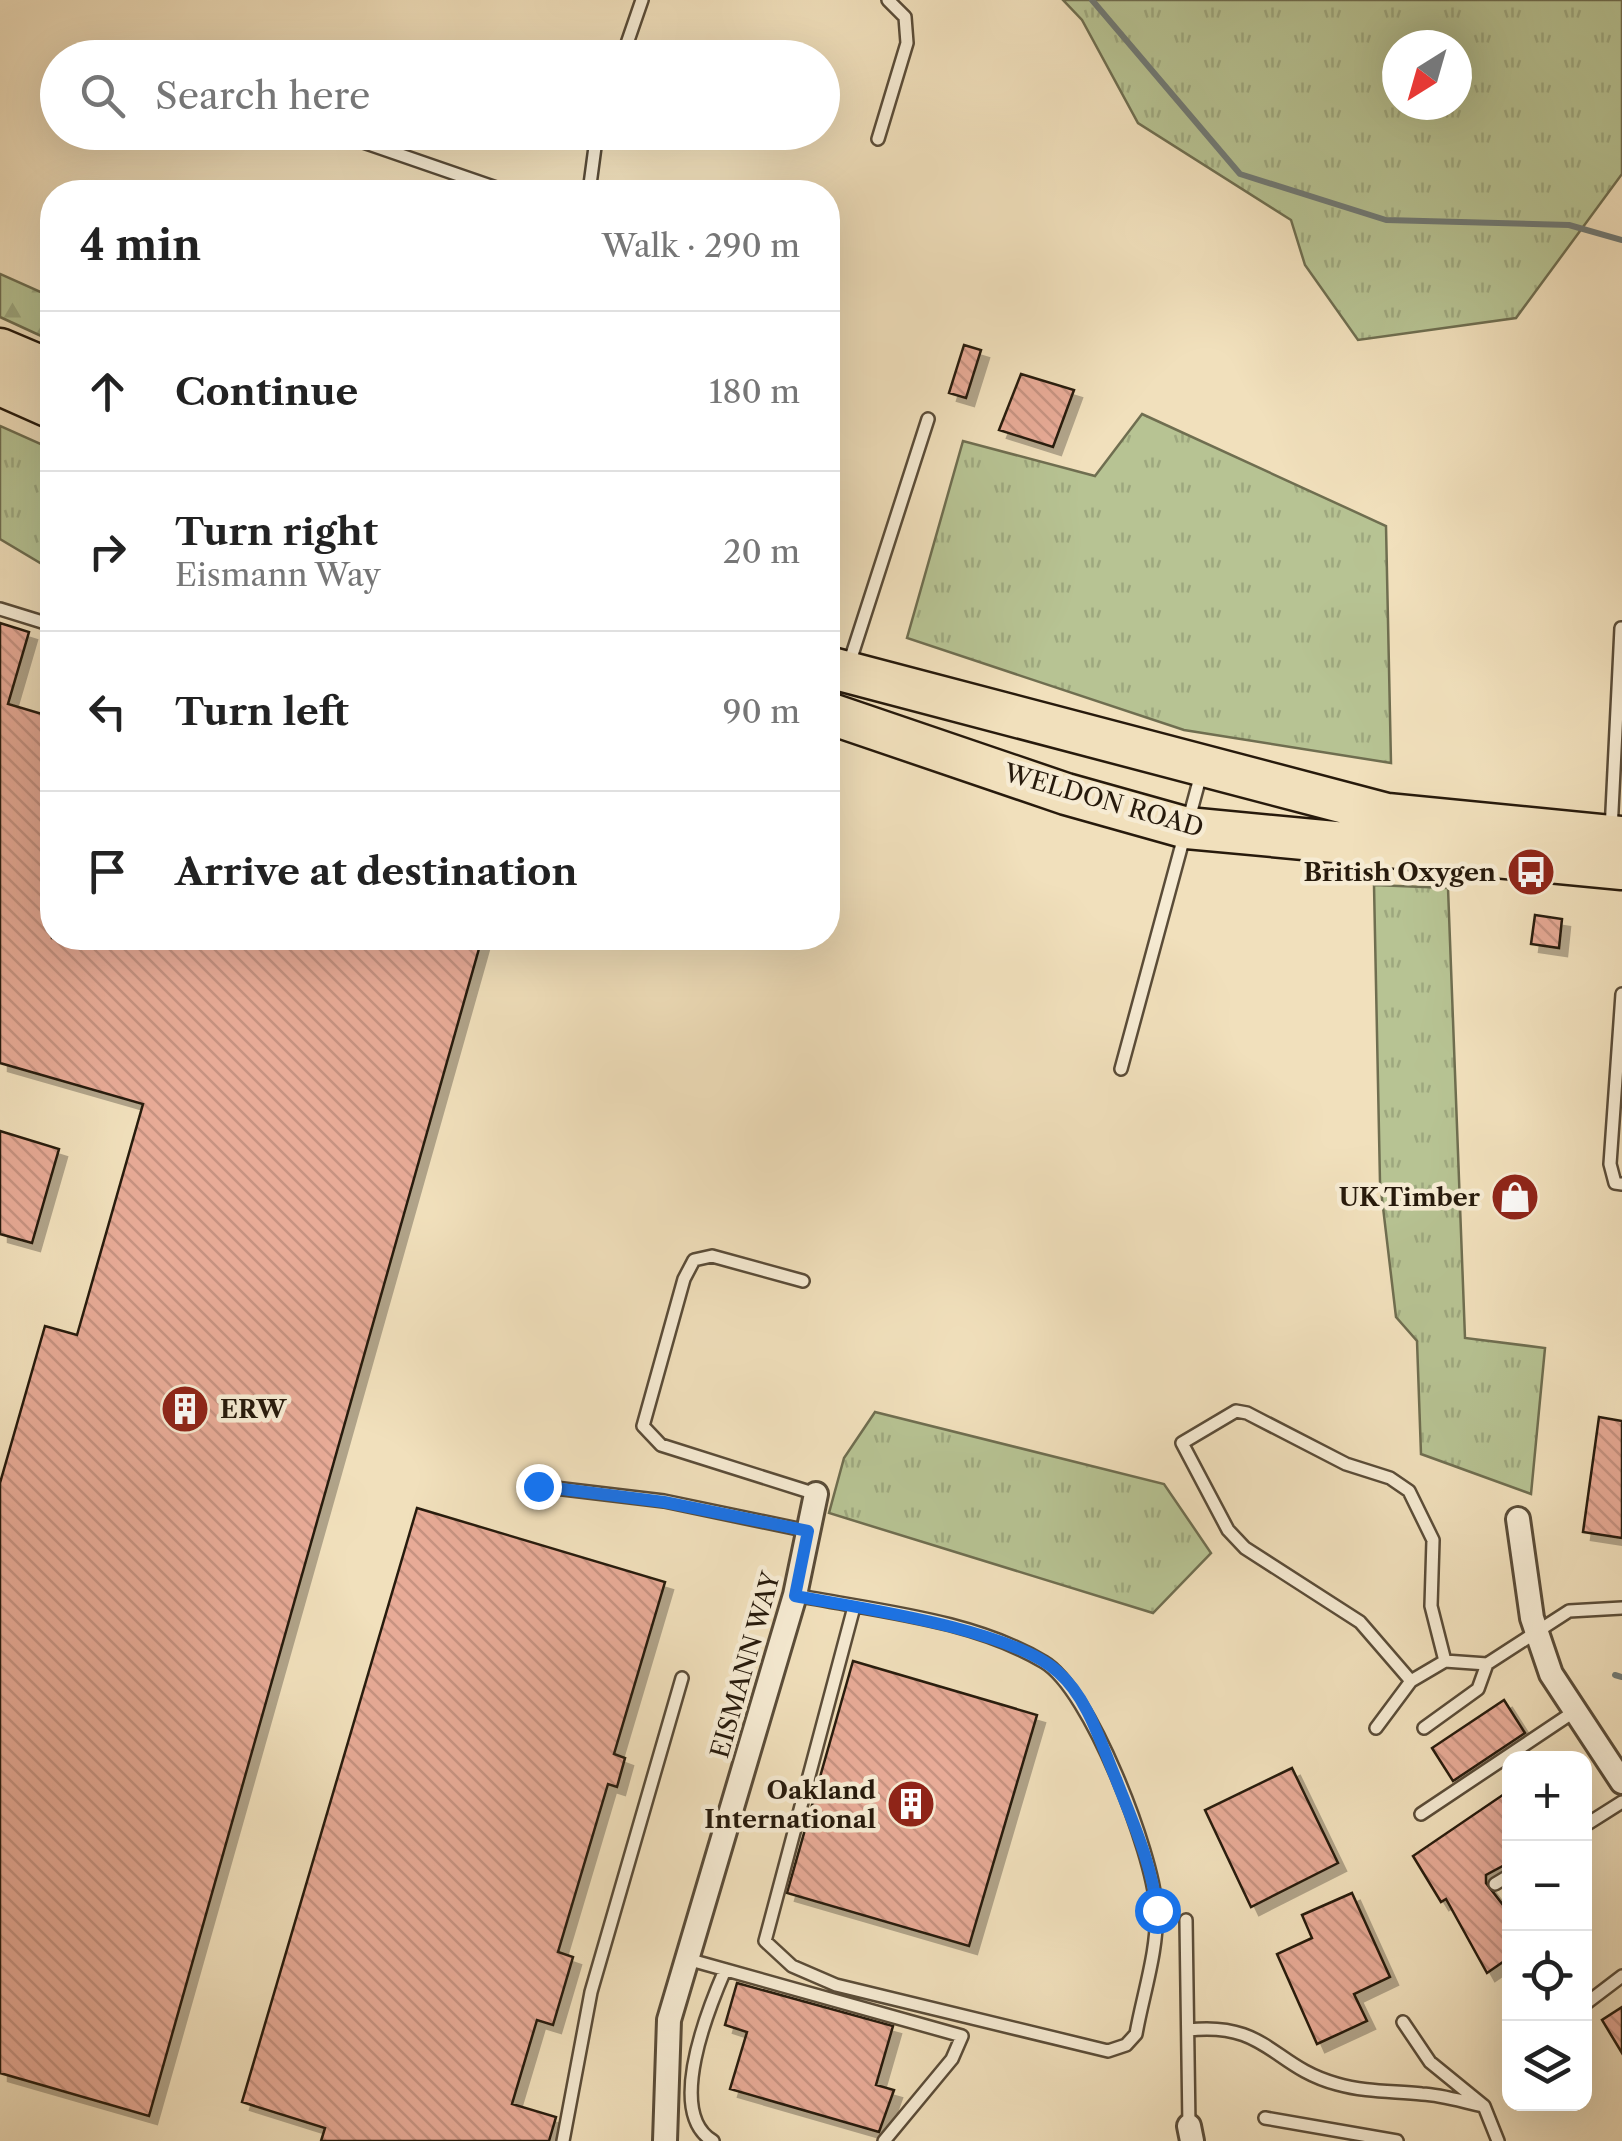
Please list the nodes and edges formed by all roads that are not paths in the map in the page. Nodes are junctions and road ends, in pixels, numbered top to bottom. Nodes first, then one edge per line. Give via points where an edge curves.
1 (642, 0) edge
2 (888, 0) edge
3 (628, 40) edge
4 (878, 139) dead end
5 (398, 150) edge
6 (591, 150) edge
7 (476, 180) edge
8 (589, 180) edge
9 (0, 348) edge
10 (40, 366) edge
11 (0, 385) edge
12 (40, 403) edge
13 (928, 419) dead end
14 (0, 609) edge
15 (40, 621) edge
16 (1621, 628) edge
17 (840, 662) edge
18 (840, 671) edge
19 (840, 718) edge
20 (1203, 769) junction
21 (1187, 828) junction
22 (1388, 831) junction
23 (1618, 847) edge
24 (1622, 994) edge
25 (1121, 1070) dead end
26 (1622, 1184) edge
27 (803, 1281) dead end
28 (538, 1486) dead end
29 (816, 1494) joint
30 (1518, 1518) dead end
31 (808, 1531) junction
32 (795, 1596) junction
33 (854, 1607) junction
34 (1622, 1608) edge
35 (1537, 1633) junction
36 (1445, 1661) junction
37 (1487, 1664) junction
38 (682, 1678) dead end
39 (1411, 1681) junction
40 (1575, 1711) junction
41 (1376, 1728) dead end
42 (1424, 1728) dead end
43 (1622, 1782) edge
44 (1622, 1802) edge
45 (1421, 1814) dead end
46 (1592, 1821) edge
47 (1502, 1880) edge
48 (1496, 1884) dead end
49 (1186, 1920) dead end
50 (687, 1959) junction
51 (725, 1970) junction
52 (1622, 1976) edge
53 (1592, 1999) edge
54 (1403, 2022) dead end
55 (1188, 2030) junction
56 (1484, 2106) junction
57 (1265, 2118) dead end
58 (1190, 2133) edge
59 (563, 2141) edge
60 (665, 2141) edge
61 (714, 2141) edge
62 (884, 2141) edge
63 (1397, 2141) edge
64 (1498, 2141) edge

1 - 3 lane
2 - 4 lane via 905,17 907,43
5 - 7 lane
6 - 8 lane
9 - 10 highway
11 - 12 highway
13 - 17 lane
14 - 15 lane
16 - 23 lane
18 - 20 highway
19 - 21 highway, WELDON ROAD
20 - 21 lane
20 - 22 highway
21 - 22 highway, WELDON ROAD
21 - 25 lane
22 - 23 highway
24 - 26 lane via 1610,1164 1615,1183
27 - 29 lane via 712,1256 694,1260 642,1426 661,1446
28 - 31 lane
29 - 31 street, EISMANN WAY
30 - 35 street
31 - 32 street, EISMANN WAY
32 - 33 lane
32 - 50 street, EISMANN WAY
33 - 33 lane via 968,1630 1042,1661 1072,1688 1143,1844 1154,1888 1156,1924 1140,2016 1126,2045 1093,2048 836,1985 792,1966 765,1941
34 - 35 lane via 1569,1611
35 - 37 lane
35 - 40 street via 1550,1674
36 - 37 lane
36 - 39 lane
36 - 39 lane via 1432,1606 1434,1540 1409,1491 1247,1413 1236,1411 1182,1443 1244,1548 1360,1622
37 - 42 lane via 1478,1690
38 - 59 lane via 591,1992
39 - 41 lane
40 - 43 street
40 - 45 lane
44 - 46 lane
47 - 48 lane
49 - 55 lane
50 - 51 lane
50 - 60 street, EISMANN WAY via 669,2020
51 - 61 lane via 693,2073 694,2116
51 - 62 lane via 962,2036 952,2059
52 - 53 lane
54 - 56 lane via 1430,2062
55 - 56 lane via 1232,2028 1252,2035 1312,2076 1336,2084
55 - 58 lane
56 - 64 lane
57 - 63 lane

